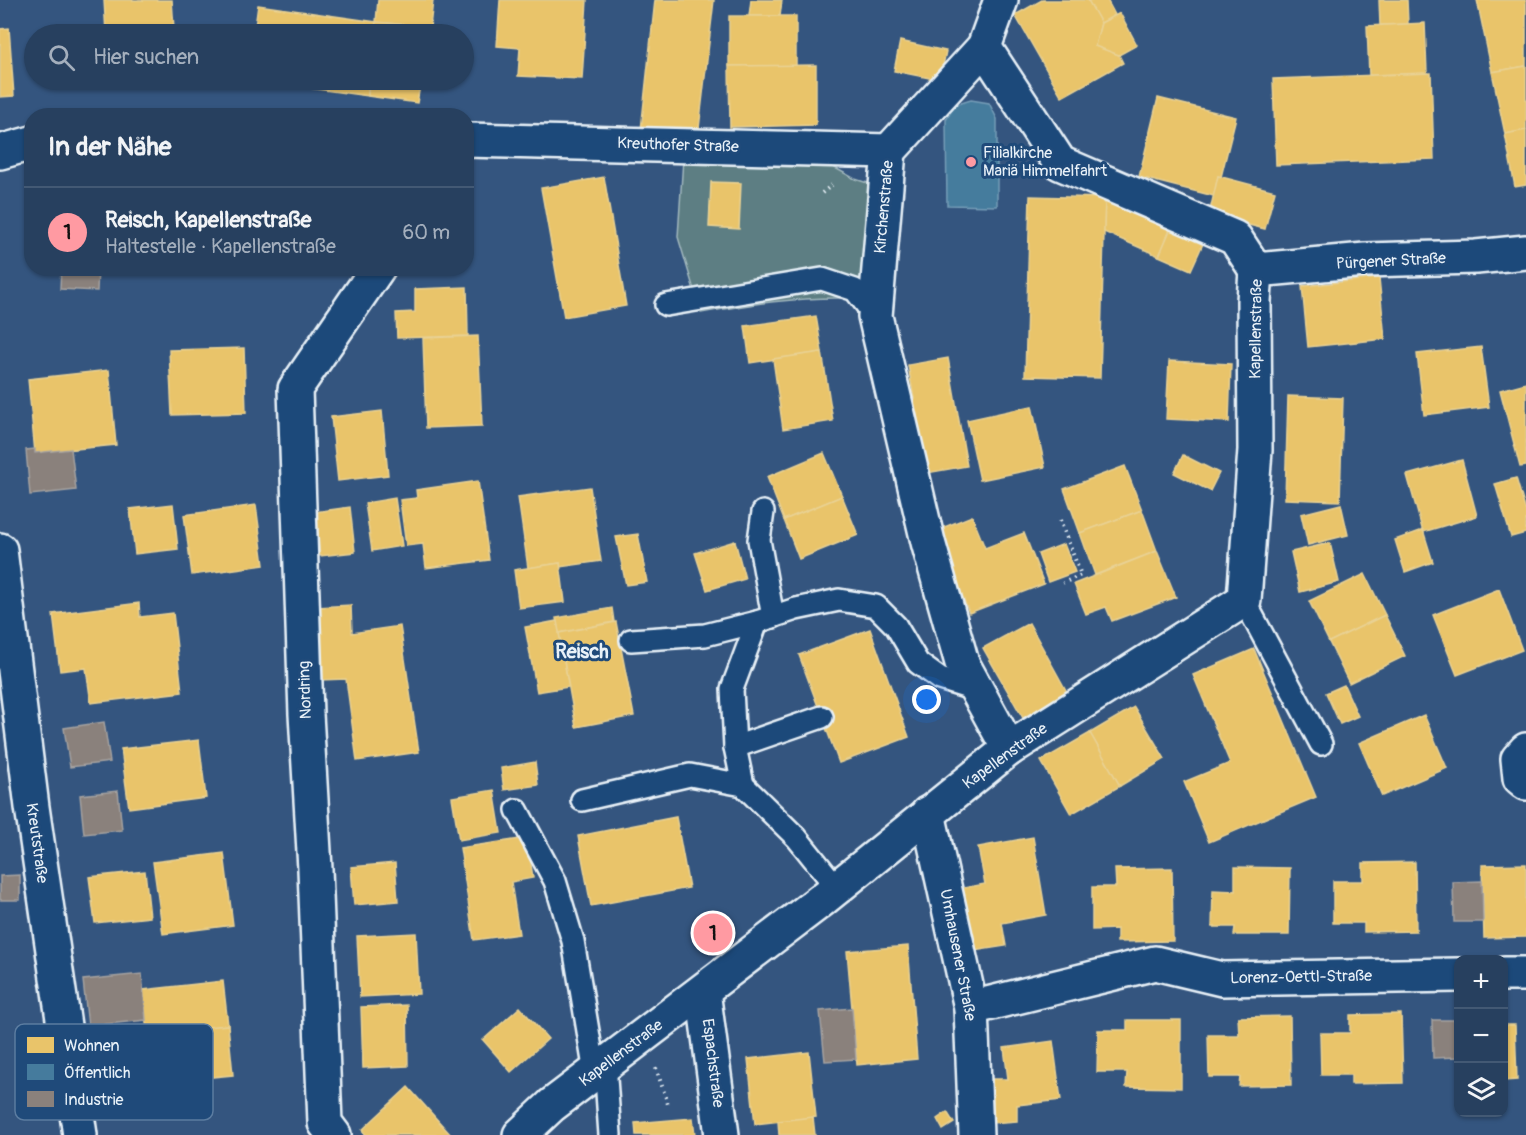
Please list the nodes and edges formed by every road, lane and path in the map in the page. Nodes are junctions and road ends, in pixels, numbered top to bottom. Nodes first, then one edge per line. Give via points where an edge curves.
1 (1001, 0) edge
2 (984, 47) junction
3 (474, 140) edge
4 (24, 145) edge
5 (889, 151) junction
6 (0, 152) edge
7 (1526, 252) edge
8 (1256, 270) junction
9 (373, 276) edge
10 (666, 305) dead end
11 (875, 316) junction
12 (763, 512) dead end
13 (1060, 520) dead end
14 (0, 550) edge
15 (1063, 584) dead end
16 (1244, 600) junction
17 (765, 620) junction
18 (631, 640) dead end
19 (978, 691) junction
20 (822, 717) dead end
21 (1321, 744) dead end
22 (735, 747) junction
23 (1009, 749) junction
24 (1526, 750) edge
25 (1526, 783) edge
26 (743, 785) junction
27 (582, 800) dead end
28 (517, 810) dead end
29 (928, 813) junction
30 (837, 888) junction
31 (1508, 974) edge
32 (1526, 974) edge
33 (1454, 975) edge
34 (703, 991) junction
35 (971, 1008) junction
36 (64, 1024) edge
37 (600, 1069) junction
38 (78, 1120) edge
39 (80, 1135) edge
40 (334, 1135) edge
41 (519, 1135) edge
42 (610, 1135) edge
43 (722, 1135) edge
44 (976, 1135) edge

1 - 2 street
2 - 5 street, Kirchenstraße
2 - 8 street via 1060,163 1235,238
3 - 5 street, Kreuthofer Straße
4 - 6 street
5 - 11 street, Kirchenstraße
7 - 8 street, Pürgener Straße
8 - 16 street, Kapellenstraße via 1255,450
9 - 40 street, Nordring via 295,389 325,1123
10 - 11 lane via 822,279 855,290
11 - 19 street, Kirchenstraße via 928,542 962,663
12 - 17 lane via 759,540
13 - 15 path via 1081,575
14 - 36 street, Kreutstraße
16 - 21 lane
16 - 23 street, Kapellenstraße
17 - 18 lane via 705,636
17 - 19 lane via 838,600 876,606 896,626 918,663 939,679
17 - 22 lane via 732,689
19 - 23 street, Kirchenstraße
20 - 22 lane
22 - 26 lane
23 - 29 street, Kapellenstraße
24 - 25 street via 1518,759 1520,778
26 - 27 lane via 690,775
26 - 30 lane via 797,838
28 - 37 lane via 555,881 573,941
29 - 30 street, Kapellenstraße
29 - 35 street, Umhausener Straße
30 - 34 street, Kapellenstraße
31 - 32 street
33 - 35 street, Lorenz-Oettl-Straße via 1222,978 1155,963
34 - 37 street, Kapellenstraße
34 - 43 street, Espachstraße
35 - 44 street, Umhausener Straße
37 - 41 street, Kapellenstraße
37 - 42 lane
38 - 39 street, Kreutstraße

